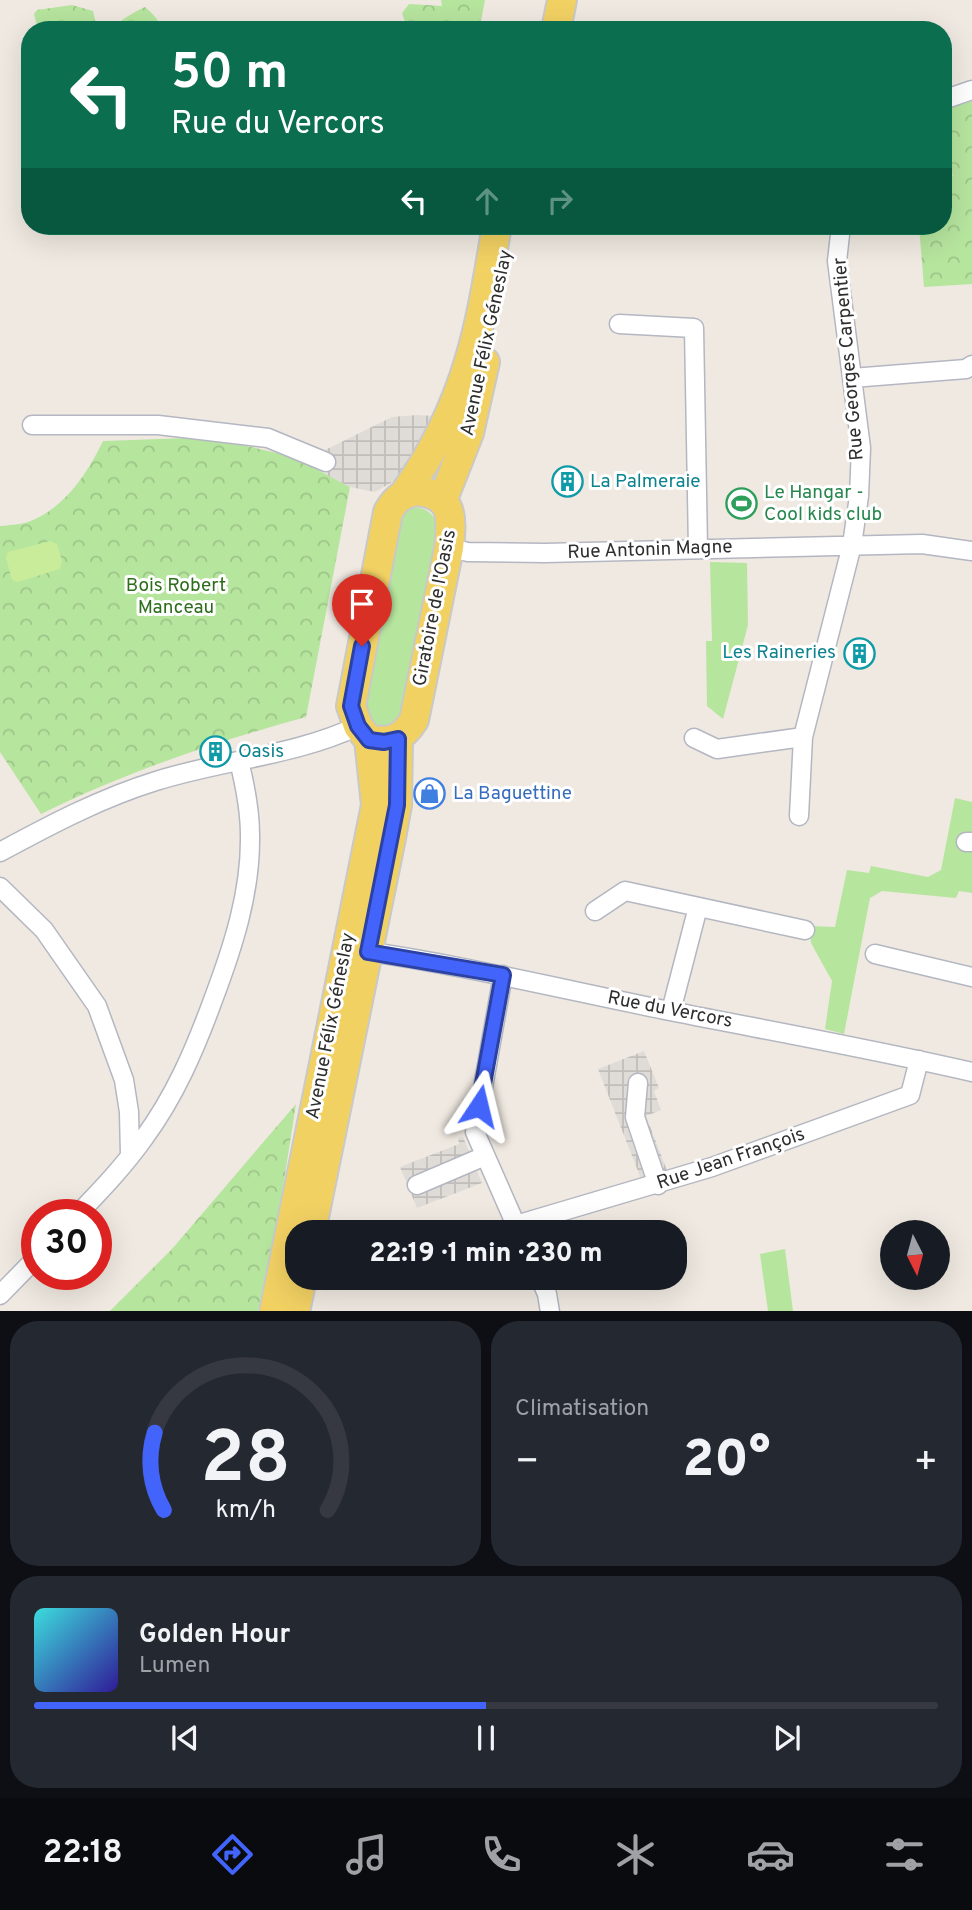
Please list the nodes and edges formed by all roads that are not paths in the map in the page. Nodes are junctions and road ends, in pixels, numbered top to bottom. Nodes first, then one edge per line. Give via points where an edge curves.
1 (542, 0) edge
2 (562, 0) edge
3 (538, 21) edge
4 (558, 21) edge
5 (972, 90) edge
6 (952, 97) edge
7 (495, 235) edge
8 (511, 235) edge
9 (840, 235) edge
10 (619, 324) dead end
11 (972, 365) edge
12 (852, 379) junction
13 (32, 425) dead end
14 (326, 462) dead end
15 (404, 494) junction
16 (443, 499) junction
17 (852, 545) junction
18 (449, 548) junction
19 (698, 549) junction
20 (972, 551) edge
21 (363, 733) junction
22 (803, 737) junction
23 (694, 738) dead end
24 (398, 739) junction
25 (239, 761) junction
26 (799, 817) dead end
27 (0, 852) edge
28 (0, 887) edge
29 (698, 907) junction
30 (595, 911) dead end
31 (805, 930) dead end
32 (357, 950) junction
33 (875, 954) dead end
34 (503, 975) junction
35 (972, 977) edge
36 (671, 1011) junction
37 (919, 1060) junction
38 (972, 1072) edge
39 (638, 1083) dead end
40 (130, 1155) junction
41 (485, 1156) junction
42 (417, 1185) dead end
43 (657, 1185) junction
44 (91, 1199) edge
45 (313, 1220) edge
46 (514, 1220) edge
47 (546, 1220) edge
48 (21, 1273) edge
49 (299, 1290) edge
50 (545, 1290) edge
51 (0, 1295) edge
52 (274, 1311) edge
53 (295, 1311) edge
54 (550, 1311) edge

1 - 3 main road
2 - 4 main road
5 - 6 street
7 - 15 main road, Avenue Félix Géneslay via 461,387 434,446
8 - 16 main road, Avenue Félix Géneslay via 469,433
9 - 12 street, Rue Georges Carpentier via 837,261
10 - 19 street via 694,328
11 - 12 street
12 - 17 street, Rue Georges Carpentier via 861,448
13 - 14 street via 158,425 268,438
15 - 16 main road via 431,492
15 - 21 main road via 388,512 351,706
16 - 18 main road, Giratoire de l'Oasis via 452,521
17 - 19 street, Rue Antonin Magne
17 - 20 street, Rue Antonin Magne via 922,544
17 - 22 street, Rue Georges Carpentier
18 - 19 street, Rue Antonin Magne via 545,553
18 - 24 main road, Giratoire de l'Oasis via 414,720
21 - 24 main road via 384,742
21 - 25 street
21 - 32 main road, Avenue Félix Géneslay via 376,805
22 - 23 street via 717,749
22 - 26 street, Rue Georges Carpentier
24 - 32 main road, Avenue Félix Géneslay via 397,805
25 - 27 street via 156,781 73,813
25 - 40 street via 250,835 247,885 234,945 191,1059 156,1121
28 - 40 street via 44,930 97,1006 124,1080
29 - 30 street via 625,891
29 - 31 street
29 - 36 street
32 - 34 street, Rue du Vercors
32 - 45 main road, Avenue Félix Géneslay
32 - 52 main road, Avenue Félix Géneslay
33 - 35 street
34 - 36 street, Rue du Vercors
34 - 41 street via 475,1132
36 - 37 street, Rue du Vercors
37 - 38 street, Rue du Vercors
37 - 43 street, Rue Jean François via 910,1094
39 - 43 street via 635,1117
40 - 44 street
41 - 42 street
41 - 46 street
43 - 47 street, Rue Jean François
48 - 51 street
49 - 53 main road
50 - 54 street

